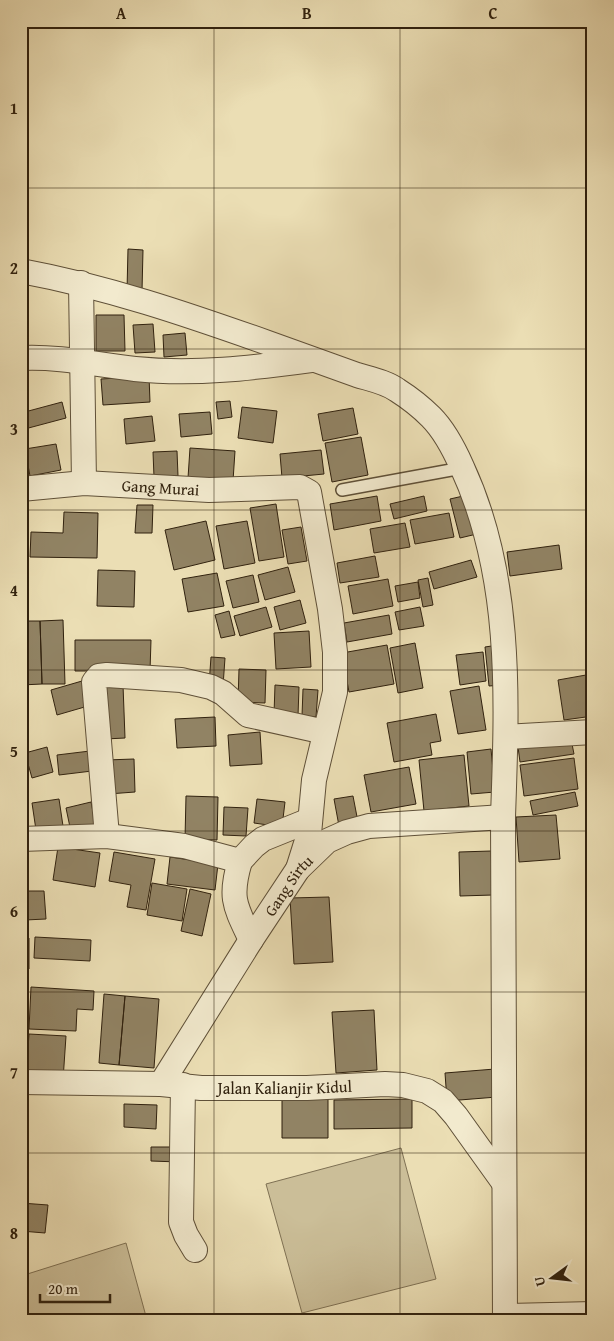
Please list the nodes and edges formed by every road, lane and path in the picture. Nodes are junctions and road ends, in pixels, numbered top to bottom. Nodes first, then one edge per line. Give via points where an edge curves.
1 (21, 271) edge
2 (81, 283) junction
3 (21, 358) edge
4 (314, 360) junction
5 (82, 362) junction
6 (462, 468) junction
7 (84, 483) junction
8 (21, 489) edge
9 (342, 490) dead end
10 (325, 732) junction
11 (593, 732) edge
12 (506, 737) junction
13 (503, 817) junction
14 (310, 820) junction
15 (106, 836) junction
16 (21, 839) edge
17 (240, 861) junction
18 (298, 869) junction
19 (251, 940) junction
20 (21, 1082) edge
21 (172, 1085) junction
22 (504, 1183) junction
23 (195, 1250) dead end
24 (593, 1314) edge
25 (505, 1318) edge

1 - 2 street
2 - 4 street via 165,307
2 - 5 street
3 - 5 street
4 - 5 street via 259,368 202,371 137,369
4 - 6 street via 396,388 431,417 452,445
5 - 7 street
6 - 9 lane
6 - 12 street via 486,529 496,577 502,619
7 - 8 street, Gang Murai
7 - 10 street, Gang Murai via 209,490 300,487 309,492 335,652 335,692
10 - 14 street via 314,780
10 - 15 street via 248,715 212,687 181,680 99,676 94,682
11 - 12 street
12 - 13 street
13 - 18 street, Gang Sirtu via 369,826 327,840
13 - 22 street
14 - 17 street via 263,839
14 - 18 street
15 - 16 street
15 - 17 street via 184,846
17 - 19 street via 234,882 234,899
18 - 19 street, Gang Sirtu
19 - 21 street, Gang Sirtu
20 - 21 street, Jalan Kalianjir Kidul
21 - 22 street, Jalan Kalianjir Kidul via 307,1088 385,1084 427,1091 443,1101 456,1116
21 - 23 street via 181,1222
22 - 25 street
24 - 25 street

